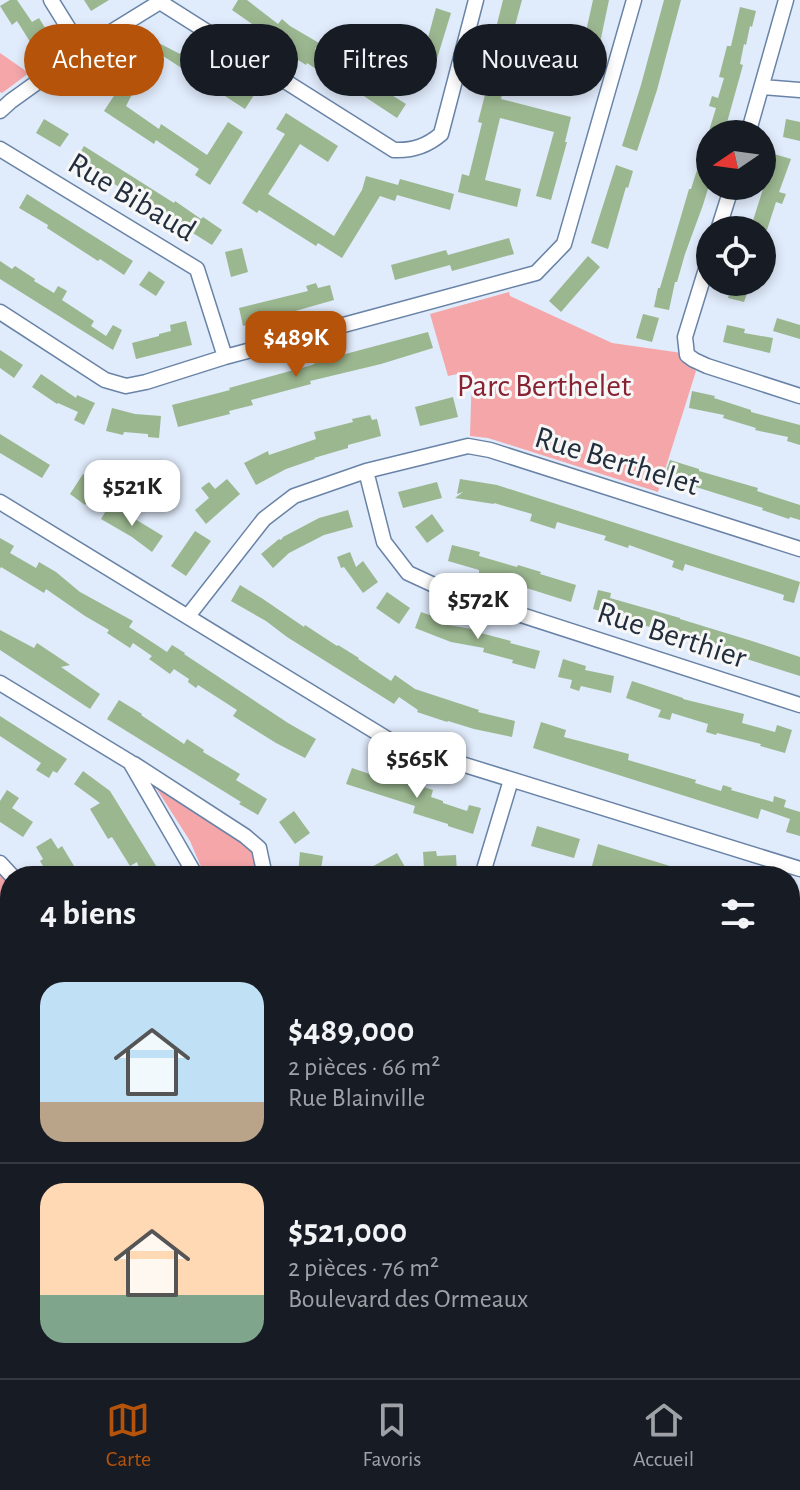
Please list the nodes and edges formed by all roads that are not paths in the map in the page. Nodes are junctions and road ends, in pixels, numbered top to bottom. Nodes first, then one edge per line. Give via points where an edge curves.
1 (51, 0) edge
2 (476, 0) edge
3 (634, 0) edge
4 (786, 0) edge
5 (161, 1) edge
6 (66, 24) edge
7 (124, 24) edge
8 (762, 87) junction
9 (800, 90) edge
10 (24, 92) edge
11 (0, 111) edge
12 (752, 120) edge
13 (0, 149) edge
14 (698, 296) edge
15 (0, 312) edge
16 (225, 357) junction
17 (800, 396) edge
18 (366, 471) junction
19 (0, 502) edge
20 (800, 549) edge
21 (188, 616) junction
22 (0, 683) edge
23 (800, 705) edge
24 (130, 762) junction
25 (511, 780) junction
26 (190, 866) edge
27 (263, 866) edge
28 (485, 866) edge
29 (790, 866) edge

1 - 6 street
2 - 5 street via 441,134 408,150 394,150
3 - 16 street via 564,244 536,273
4 - 8 street
5 - 7 street
8 - 9 street
8 - 12 street
10 - 11 street
13 - 16 street, Rue Bibaud via 197,269
14 - 17 street via 685,337 687,355
15 - 16 street via 105,380 126,386
18 - 20 street, Rue Berthelet via 468,446
18 - 21 street, Rue Berthelet via 294,496 264,519
18 - 23 street, Rue Berthier via 384,542 408,573 447,591
19 - 21 street
21 - 25 street via 394,743
22 - 24 street
24 - 26 street
24 - 27 street via 252,842
25 - 28 street
25 - 29 street

